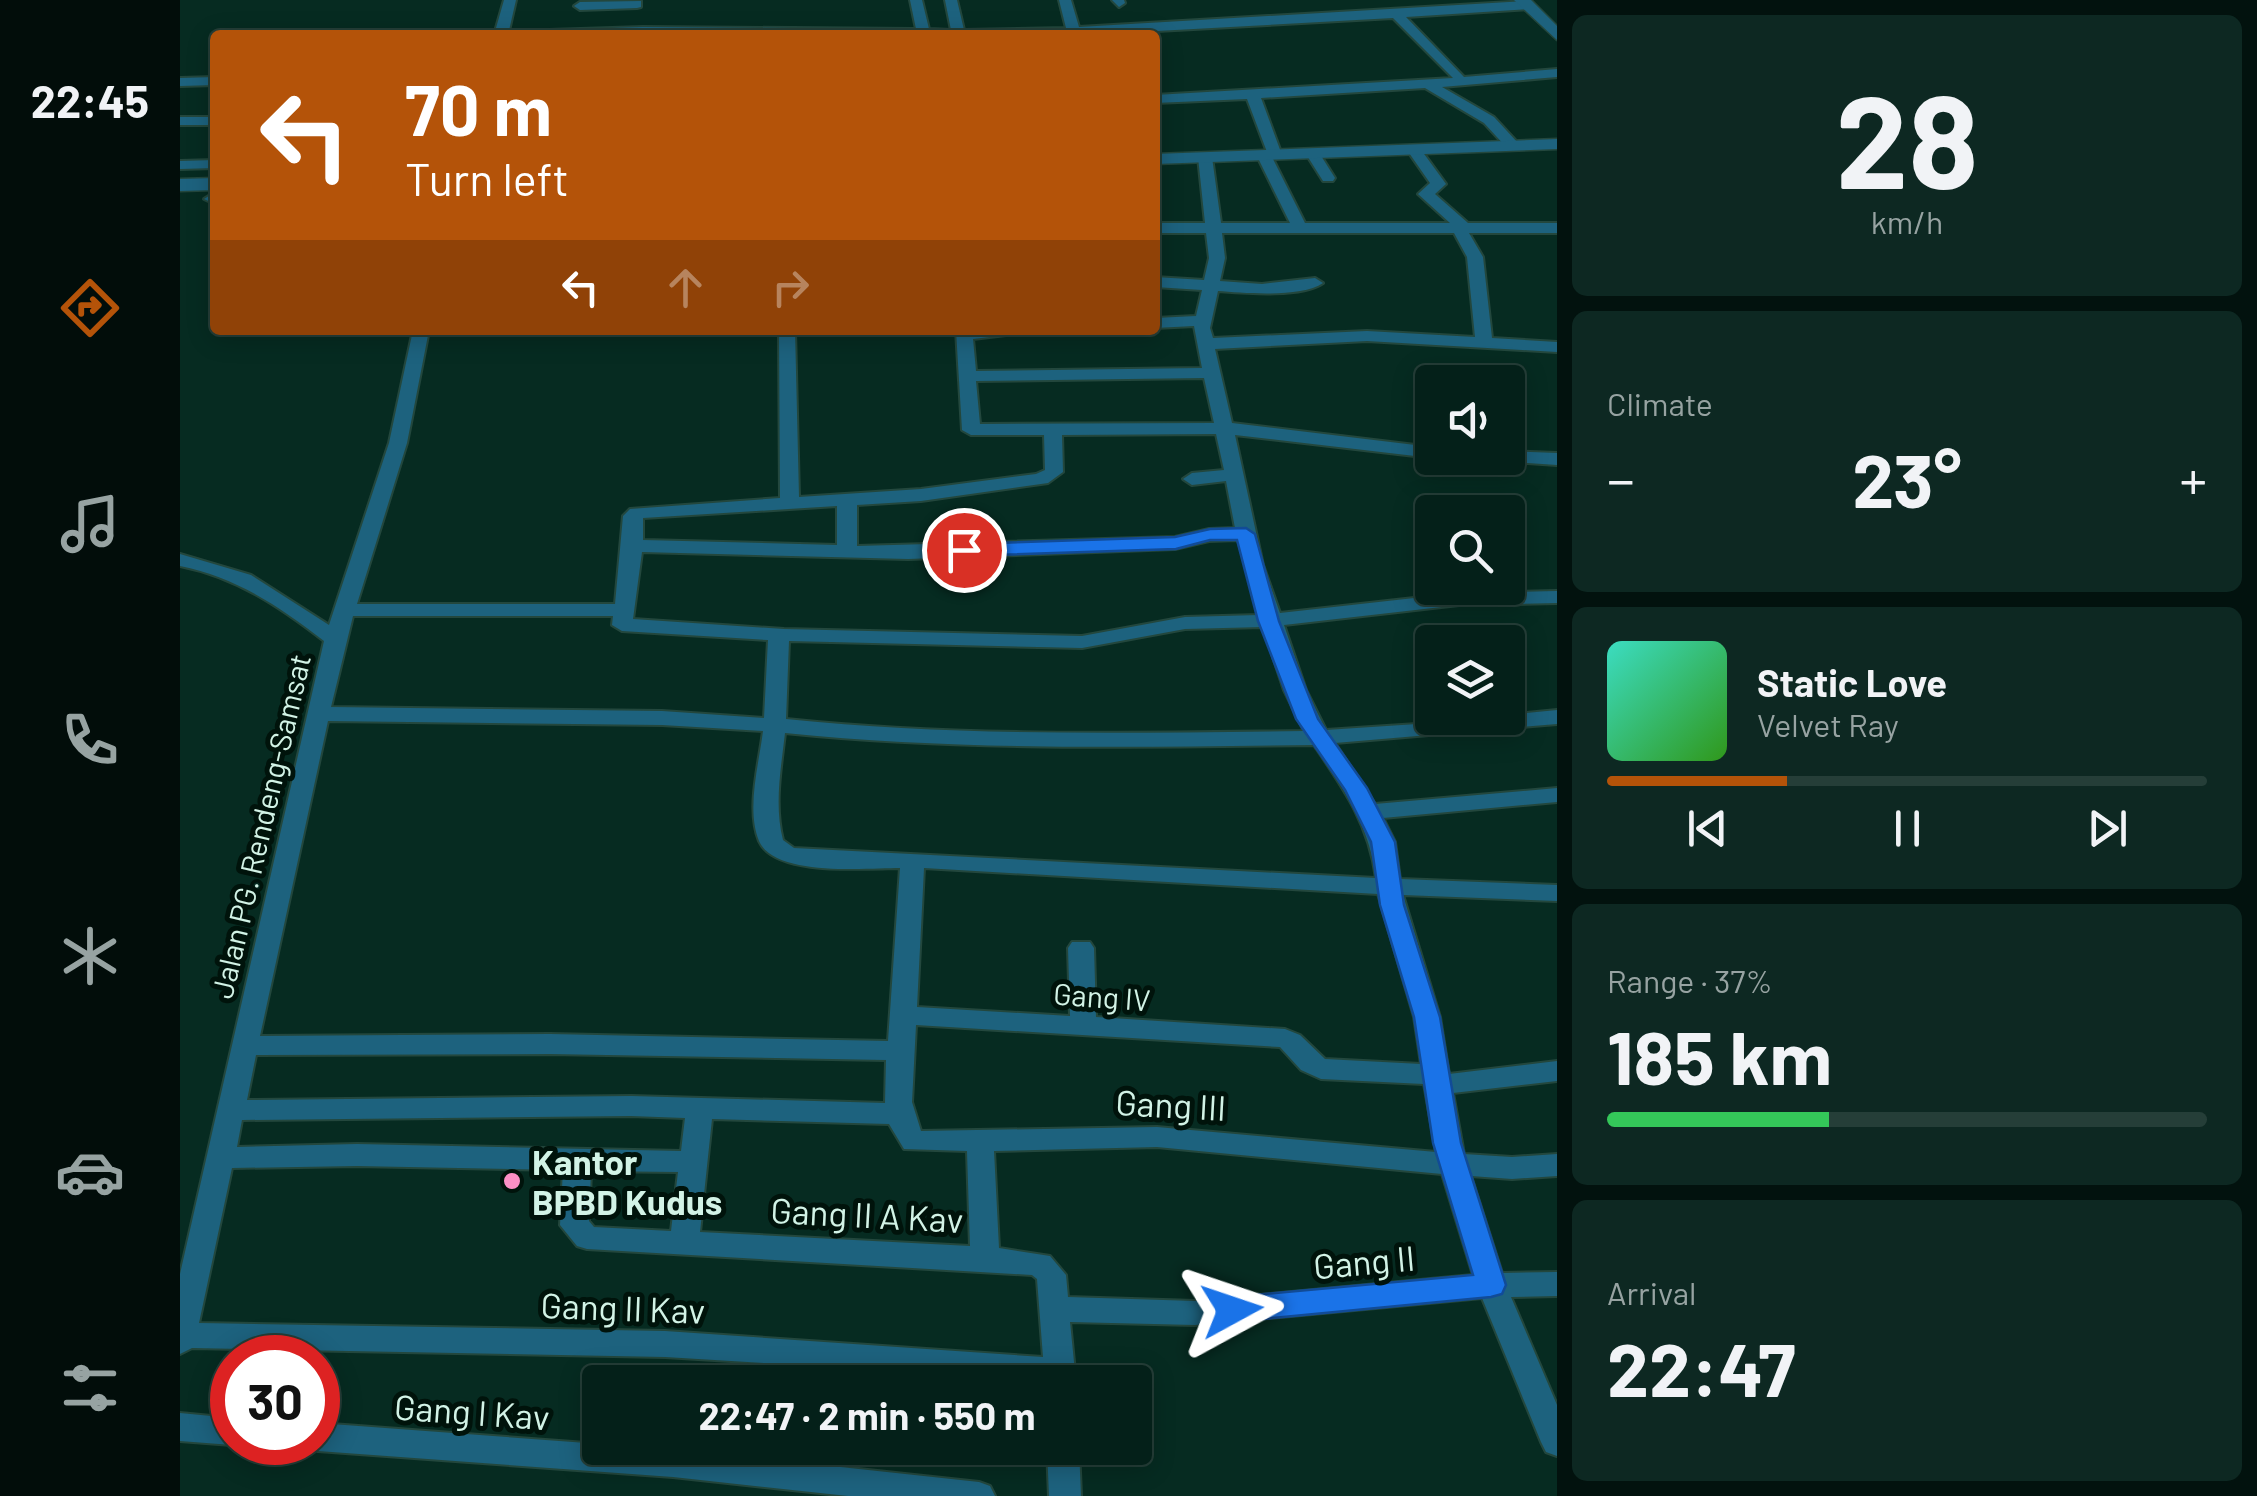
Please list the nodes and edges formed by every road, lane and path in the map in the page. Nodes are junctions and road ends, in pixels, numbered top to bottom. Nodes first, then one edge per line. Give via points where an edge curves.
1 (510, 0) edge
2 (916, 0) edge
3 (951, 0) edge
4 (1066, 0) edge
5 (1313, 0) edge
6 (580, 3) edge
7 (1525, 3) edge
8 (638, 4) dead end
9 (1226, 9) dead end
10 (1395, 13) junction
11 (1341, 18) junction
12 (1238, 23) junction
13 (502, 30) edge
14 (588, 30) edge
15 (923, 30) edge
16 (957, 30) edge
17 (1073, 30) edge
18 (1131, 30) edge
19 (1557, 35) edge
20 (1557, 70) edge
21 (1458, 75) junction
22 (210, 81) edge
23 (180, 82) edge
24 (1423, 82) junction
25 (1160, 96) edge
26 (1160, 96) edge
27 (1253, 96) junction
28 (210, 121) edge
29 (180, 122) edge
30 (1557, 144) edge
31 (1513, 146) junction
32 (1414, 150) junction
33 (1313, 154) junction
34 (1270, 155) junction
35 (1206, 157) junction
36 (1160, 159) edge
37 (210, 164) edge
38 (180, 165) edge
39 (1328, 178) dead end
40 (180, 185) edge
41 (210, 193) edge
42 (1160, 228) edge
43 (1461, 228) junction
44 (1557, 228) edge
45 (1212, 229) junction
46 (1301, 230) junction
47 (1160, 282) edge
48 (1315, 283) dead end
49 (1213, 284) junction
50 (1204, 321) junction
51 (1160, 323) edge
52 (420, 335) edge
53 (787, 335) edge
54 (964, 335) edge
55 (1205, 344) junction
56 (1484, 344) junction
57 (1557, 347) edge
58 (1210, 373) junction
59 (968, 376) junction
60 (1224, 428) junction
61 (1053, 430) junction
62 (1415, 450) edge
63 (1525, 458) edge
64 (1557, 459) edge
65 (1233, 475) junction
66 (1192, 479) dead end
67 (847, 500) junction
68 (790, 504) junction
69 (1246, 534) junction
70 (633, 546) junction
71 (846, 552) junction
72 (180, 560) edge
73 (1557, 597) edge
74 (346, 610) junction
75 (622, 610) junction
76 (1268, 621) junction
77 (778, 635) junction
78 (335, 639) junction
79 (318, 714) junction
80 (1557, 717) edge
81 (775, 725) junction
82 (1318, 738) junction
83 (1557, 794) edge
84 (1368, 812) junction
85 (912, 860) junction
86 (1390, 888) junction
87 (1557, 893) edge
88 (1081, 948) dead end
89 (904, 1015) junction
90 (1083, 1027) junction
91 (245, 1046) junction
92 (902, 1051) junction
93 (1557, 1071) edge
94 (1437, 1080) junction
95 (700, 1108) junction
96 (231, 1110) junction
97 (898, 1114) junction
98 (980, 1140) junction
99 (220, 1158) junction
100 (577, 1162) junction
101 (694, 1162) junction
102 (1454, 1164) junction
103 (1557, 1166) edge
104 (684, 1241) junction
105 (985, 1258) junction
106 (1557, 1284) edge
107 (1491, 1285) junction
108 (1057, 1309) junction
109 (181, 1338) edge
110 (917, 1365) edge
111 (1060, 1365) edge
112 (180, 1428) edge
113 (210, 1430) edge
114 (340, 1439) edge
115 (1557, 1442) edge
116 (1064, 1465) edge
117 (979, 1496) edge
118 (1065, 1496) edge

1 - 13 street
2 - 15 street
3 - 16 street
4 - 17 street
5 - 11 street
6 - 8 street
6 - 14 street
7 - 10 street
7 - 19 street
9 - 12 street
10 - 11 street
10 - 21 street
11 - 12 street
12 - 18 street
20 - 21 street
20 - 24 street
21 - 24 street
22 - 23 street
24 - 25 street
24 - 27 street
24 - 31 street via 1483,116
26 - 27 street
27 - 34 street
28 - 29 street
30 - 31 street
31 - 32 street
32 - 33 street
32 - 43 street via 1438,184 1426,194
33 - 34 street
33 - 39 street
34 - 35 street
34 - 46 street
35 - 36 street
35 - 45 street
37 - 38 street
40 - 41 street
42 - 45 street
43 - 44 street
43 - 46 street
43 - 56 street via 1475,257
45 - 46 street
45 - 49 street
47 - 49 street
48 - 49 street via 1262,289
49 - 50 street
50 - 51 street
50 - 55 street
52 - 74 street, Jalan PG. Rendeng-Samsat via 398,443
53 - 68 street
54 - 59 street
55 - 56 street via 1367,336
55 - 58 street
56 - 57 street
58 - 59 street
58 - 60 street
59 - 61 street via 971,430
60 - 61 street
60 - 62 street
60 - 65 street
61 - 67 street via 1050,476
63 - 64 street
65 - 66 street
65 - 69 street
67 - 68 street
67 - 71 street
68 - 70 street via 638,513
69 - 71 street via 1121,546
69 - 76 street
70 - 71 street
70 - 75 street
72 - 78 street via 236,572
73 - 76 street via 1458,599
74 - 75 street
74 - 78 street, Jalan PG. Rendeng-Samsat
75 - 77 street via 624,627
76 - 77 street via 1185,623 1067,642
76 - 82 street
77 - 81 street
78 - 79 street, Jalan PG. Rendeng-Samsat
79 - 81 street
79 - 91 street, Jalan PG. Rendeng-Samsat
80 - 82 street
81 - 82 street via 1002,741
81 - 85 street via 766,824 778,850 798,858
82 - 84 street
83 - 84 street
84 - 86 street via 1383,842
85 - 86 street
85 - 89 street
86 - 87 street
86 - 94 street via 1427,1017
88 - 90 street
89 - 90 street, Gang IV
89 - 92 street
90 - 94 street, Gang IV via 1285,1038 1320,1069
91 - 92 street
91 - 96 street, Jalan PG. Rendeng-Samsat
92 - 97 street
93 - 94 street, Gang IV
94 - 102 street
95 - 96 street
95 - 97 street
95 - 101 street
96 - 99 street, Jalan PG. Rendeng-Samsat
97 - 98 street, Gang III via 904,1136 914,1142
98 - 102 street, Gang III via 1157,1137
98 - 105 street
99 - 100 street
99 - 109 street, Jalan PG. Rendeng-Samsat
100 - 101 street
100 - 104 street, Gang II A Kav via 574,1225 582,1235
101 - 104 street
102 - 103 street, Gang III
102 - 107 street
104 - 105 street, Gang II A Kav
105 - 108 street, Gang II A Kav via 1040,1264 1051,1275
106 - 107 street, Gang II
107 - 108 street, Gang II via 1194,1313
107 - 115 street
108 - 111 street
109 - 110 street, Gang II Kav via 665,1344
112 - 113 street
114 - 117 street, Gang I Kav via 673,1463
116 - 118 street

